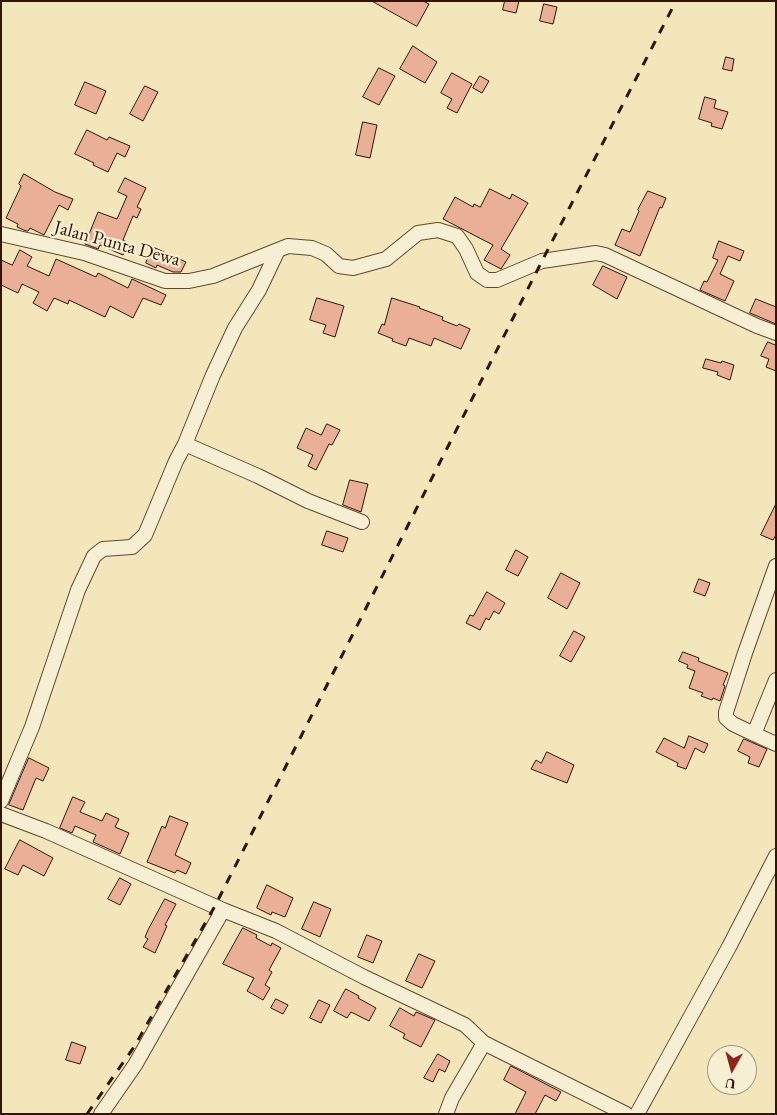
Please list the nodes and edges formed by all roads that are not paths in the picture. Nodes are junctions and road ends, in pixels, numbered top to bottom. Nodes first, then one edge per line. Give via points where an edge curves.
1 (1, 234) edge
2 (278, 250) junction
3 (776, 333) edge
4 (186, 444) junction
5 (362, 522) dead end
6 (776, 566) edge
7 (776, 680) edge
8 (754, 734) junction
9 (776, 744) edge
10 (1, 801) edge
11 (1, 814) edge
12 (776, 856) edge
13 (223, 910) junction
14 (484, 1043) junction
15 (101, 1114) edge
16 (446, 1114) edge
17 (626, 1114) edge
18 (637, 1114) edge

1 - 2 street, Jalan Punta Dewa via 84,253 165,281 213,276
2 - 3 street, Jalan Punta Dewa via 288,246 312,248 326,254 339,266 354,268 386,259 418,233 438,230 457,236 477,272 487,280 497,280 542,261 596,253
2 - 4 street via 259,290 235,328
4 - 5 street via 308,501
4 - 10 street via 145,535 132,547 103,549 94,556 78,590 32,727
6 - 8 street via 726,712 726,718 732,724
7 - 8 street
8 - 9 street
11 - 13 street
12 - 18 street
13 - 14 street via 276,931 465,1025
13 - 15 street via 135,1065
14 - 16 street
14 - 17 street

